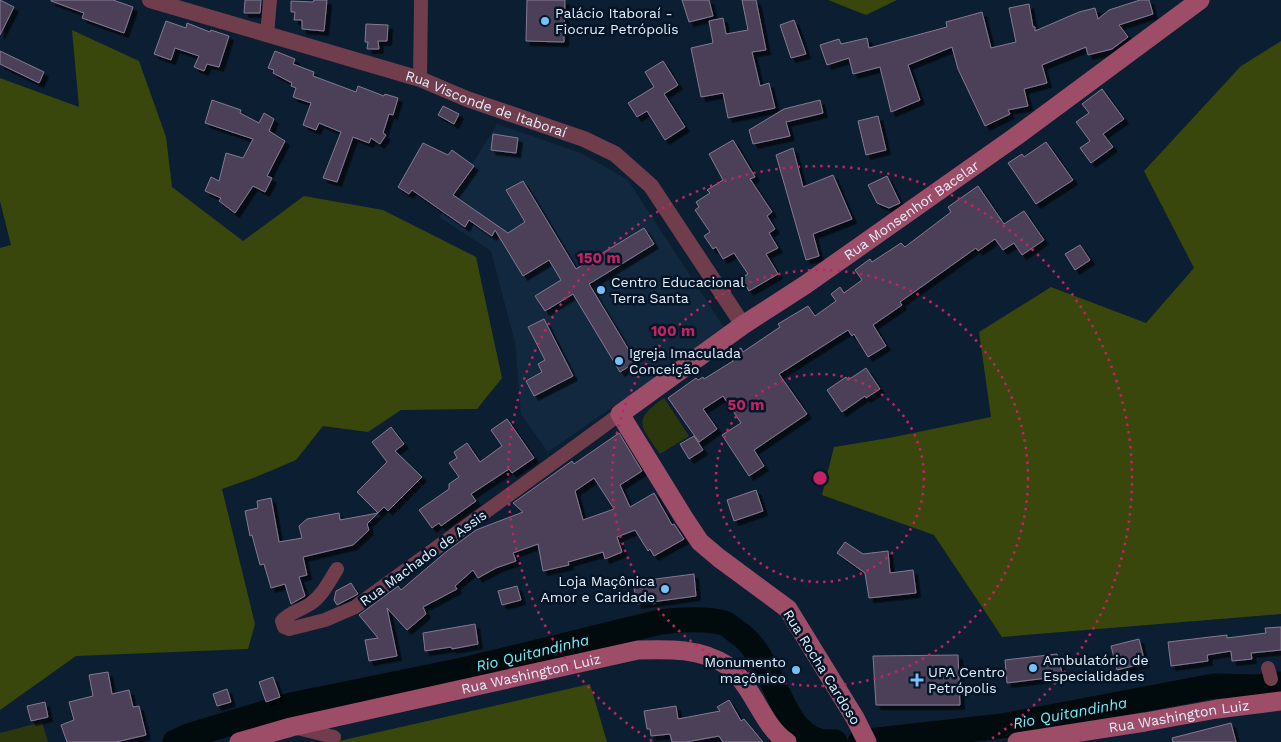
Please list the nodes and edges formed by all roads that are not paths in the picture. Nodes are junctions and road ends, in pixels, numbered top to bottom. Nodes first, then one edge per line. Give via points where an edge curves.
1 (150, 0) edge
2 (270, 0) edge
3 (421, 0) edge
4 (1200, 0) edge
5 (267, 35) junction
6 (420, 79) junction
7 (743, 325) junction
8 (620, 414) junction
9 (337, 569) dead end
10 (1277, 699) edge
11 (290, 727) junction
12 (864, 734) edge
13 (334, 737) dead end
14 (239, 742) edge
15 (787, 742) edge
16 (1017, 742) edge

1 - 5 street, Rua Visconde de Itaboraí
2 - 5 street
3 - 6 street
4 - 7 main road, Rua Monsenhor Bacelar via 1007,143
5 - 6 street, Rua Visconde de Itaboraí
6 - 7 street, Rua Visconde de Itaboraí via 467,99 584,139 615,154 651,186
7 - 8 main road, Rua Monsenhor Bacelar
8 - 9 street, Rua Machado de Assis via 355,607 316,622 290,629 284,627 282,620 316,600
8 - 12 main road, Rua Rocha Cardoso via 700,542 788,610
10 - 16 main road, Rua Washington Luiz
11 - 13 street
11 - 14 main road, Rua Washington Luiz
11 - 15 main road, Rua Washington Luiz via 638,650 675,648 706,655 729,667 767,721

